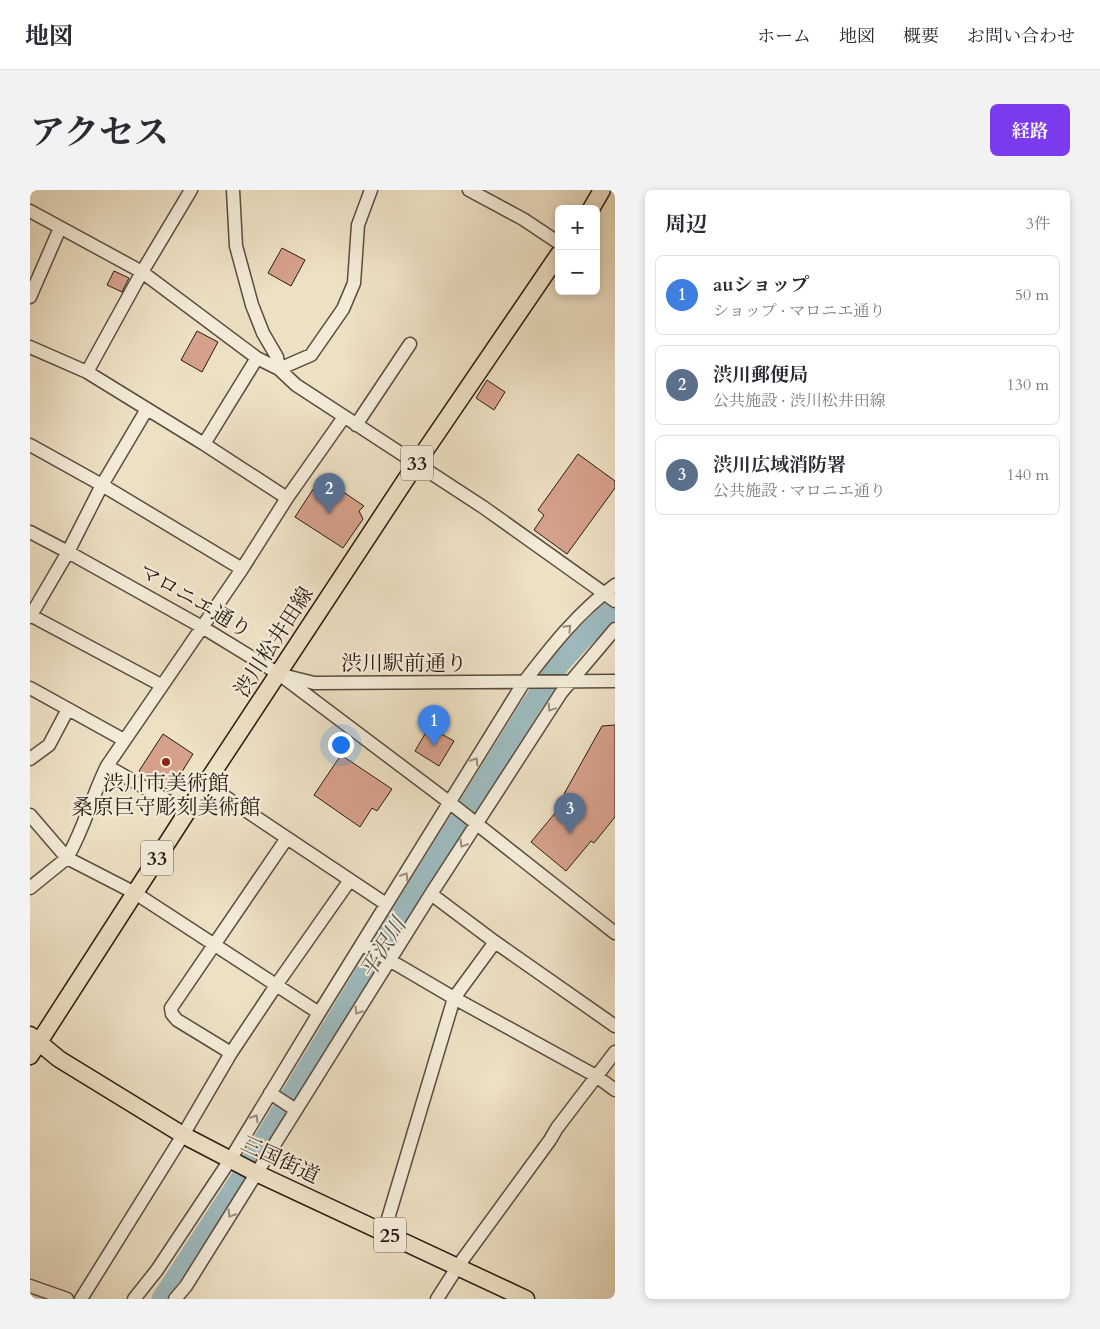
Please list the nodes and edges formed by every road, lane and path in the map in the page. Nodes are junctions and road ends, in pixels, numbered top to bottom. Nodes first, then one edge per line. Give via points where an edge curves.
1 (191, 190) edge
2 (233, 190) edge
3 (371, 190) edge
4 (469, 190) edge
5 (602, 190) edge
6 (593, 205) edge
7 (30, 211) edge
8 (60, 228) junction
9 (555, 240) edge
10 (555, 260) edge
11 (142, 272) junction
12 (30, 297) edge
13 (410, 344) dead end
14 (30, 347) edge
15 (257, 358) junction
16 (279, 369) junction
17 (87, 372) junction
18 (148, 409) junction
19 (344, 417) junction
20 (356, 425) junction
21 (204, 444) junction
22 (30, 445) edge
23 (416, 464) junction
24 (102, 485) junction
25 (287, 498) junction
26 (30, 532) edge
27 (68, 552) junction
28 (242, 569) junction
29 (610, 594) edge
30 (30, 616) edge
31 (202, 627) junction
32 (615, 629) edge
33 (279, 674) junction
34 (615, 681) edge
35 (527, 682) junction
36 (565, 682) junction
37 (161, 685) junction
38 (30, 688) edge
39 (68, 709) junction
40 (124, 740) junction
41 (30, 758) edge
42 (107, 766) junction
43 (206, 784) junction
44 (451, 804) junction
45 (187, 812) junction
46 (30, 815) edge
47 (473, 821) junction
48 (287, 838) junction
49 (67, 858) junction
50 (350, 880) junction
51 (30, 888) edge
52 (135, 893) junction
53 (431, 894) junction
54 (386, 904) junction
55 (615, 933) edge
56 (495, 942) junction
57 (214, 945) junction
58 (365, 946) junction
59 (388, 959) junction
60 (277, 984) junction
61 (454, 998) junction
62 (319, 1013) junction
63 (615, 1026) edge
64 (33, 1045) edge
65 (615, 1052) edge
66 (231, 1053) junction
67 (596, 1076) junction
68 (615, 1090) edge
69 (270, 1094) junction
70 (295, 1110) junction
71 (182, 1135) junction
72 (234, 1162) junction
73 (255, 1172) junction
74 (384, 1232) junction
75 (458, 1266) junction
76 (30, 1286) edge
77 (67, 1299) edge
78 (81, 1299) edge
79 (134, 1299) edge
80 (175, 1299) edge
81 (437, 1299) edge
82 (526, 1299) edge

1 - 11 street
2 - 16 street via 236,246 252,305 277,357
3 - 16 street via 358,225 354,282 343,308 312,355
4 - 9 street
5 - 6 main road
7 - 8 street
8 - 11 street
8 - 12 street
10 - 23 main road, 渋川松井田線 / 33
11 - 15 street
11 - 17 street
13 - 20 street
14 - 17 street
15 - 16 street
15 - 21 street
16 - 19 street via 296,385
17 - 18 street
18 - 21 street
18 - 24 street
19 - 20 street
19 - 25 street
20 - 23 street
21 - 25 street
22 - 24 street
23 - 29 street
23 - 33 main road, 渋川松井田線 / 33
24 - 27 street
24 - 28 street
25 - 28 street
26 - 27 street, マロニエ通り
27 - 30 street
27 - 31 street, マロニエ通り
28 - 31 street
35 -> 29 street via 560,636
30 - 37 street
31 - 33 street, マロニエ通り
31 - 37 street
32 - 36 street
33 - 35 street, 渋川駅前通り via 314,683
33 - 43 main road, 渋川松井田線 / 33
33 - 44 street, マロニエ通り
34 - 36 street
35 - 36 street, 渋川駅前通り
44 -> 35 street
36 -> 47 street via 561,693
37 - 40 street
38 - 39 street
39 - 40 street
39 - 41 street via 49,745
40 - 42 street
42 - 45 street
42 - 49 street
43 - 45 main road, 渋川松井田線 / 33
43 - 48 street
44 - 47 street, マロニエ通り
54 -> 44 street
45 - 52 main road, 渋川松井田線 / 33
46 - 49 street
47 -> 53 street
47 - 55 street
48 - 50 street
48 - 57 street
49 - 51 street
49 - 52 street
50 - 54 street
50 - 60 street
52 - 57 street
52 - 64 main road, 渋川松井田線 / 33
53 - 56 street
53 - 59 street
54 - 58 street
56 - 61 street
56 - 63 street
57 - 60 street
57 - 66 street via 171,1008 176,1020
58 - 59 street
58 - 62 street
59 - 61 street
59 -> 70 street
60 - 62 street
60 - 66 street
61 - 67 street
61 - 74 street
62 - 69 street
64 - 71 main road, 三国街道 / 25
65 - 67 street
66 - 71 street
67 - 68 street
67 - 75 street
69 - 70 street
72 -> 69 street
70 - 73 street
71 - 72 main road, 三国街道 / 25
71 - 78 street
72 - 73 main road, 三国街道 / 25
72 - 79 street
73 - 74 main road, 三国街道 / 25
73 -> 80 street
74 - 75 main road, 三国街道 / 25
75 - 81 street
75 - 82 main road, 三国街道 / 25
76 - 77 street

